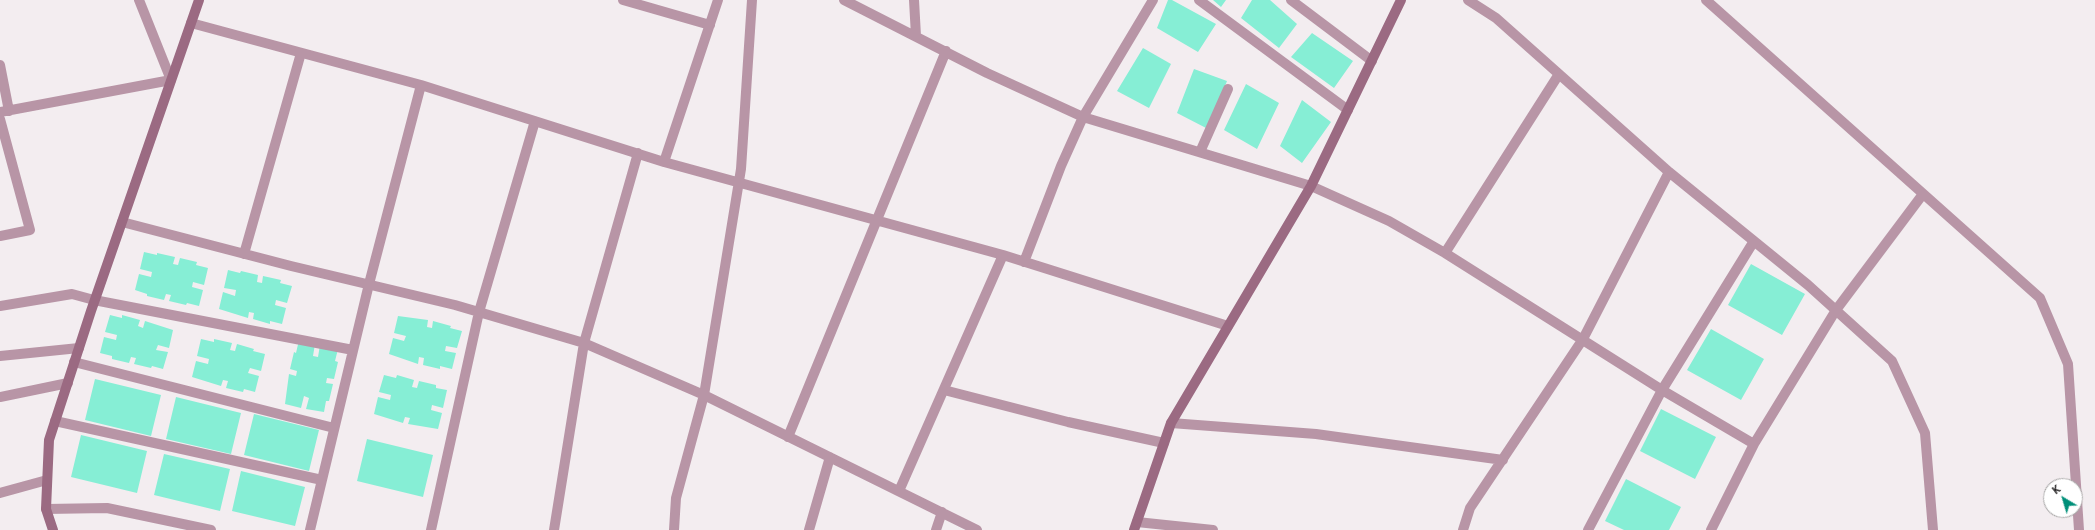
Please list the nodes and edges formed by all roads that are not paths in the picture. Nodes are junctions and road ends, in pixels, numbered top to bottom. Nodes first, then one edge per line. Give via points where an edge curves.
1 (139, 0) edge
2 (199, 0) edge
3 (623, 0) edge
4 (718, 0) edge
5 (752, 0) edge
6 (844, 0) edge
7 (914, 0) edge
8 (1153, 0) edge
9 (1199, 0) edge
10 (1291, 0) edge
11 (1401, 0) edge
12 (1468, 0) edge
13 (1706, 0) edge
14 (191, 23) junction
15 (710, 25) junction
16 (916, 36) junction
17 (946, 51) junction
18 (302, 53) junction
19 (1372, 61) junction
20 (0, 65) edge
21 (1559, 74) junction
22 (172, 80) junction
23 (421, 85) junction
24 (1228, 89) dead end
25 (1348, 110) junction
26 (4, 111) edge
27 (1083, 117) junction
28 (0, 119) edge
29 (535, 121) junction
30 (1200, 152) junction
31 (638, 153) junction
32 (664, 162) junction
33 (1669, 172) junction
34 (738, 182) junction
35 (1311, 186) junction
36 (1923, 194) junction
37 (876, 220) junction
38 (122, 222) junction
39 (0, 236) edge
40 (1754, 241) junction
41 (1445, 253) junction
42 (244, 254) junction
43 (1003, 255) junction
44 (1024, 262) junction
45 (369, 284) junction
46 (94, 300) junction
47 (0, 306) edge
48 (1836, 310) junction
49 (479, 312) junction
50 (1228, 326) junction
51 (1583, 339) junction
52 (584, 343) junction
53 (79, 348) junction
54 (353, 350) junction
55 (0, 356) edge
56 (74, 362) junction
57 (68, 383) junction
58 (944, 390) junction
59 (1662, 390) junction
60 (704, 395) junction
61 (0, 397) edge
62 (55, 421) junction
63 (1171, 423) junction
64 (334, 428) junction
65 (788, 437) junction
66 (1164, 443) junction
67 (1754, 444) junction
68 (830, 457) junction
69 (1503, 460) junction
70 (47, 480) junction
71 (322, 480) junction
72 (898, 491) junction
73 (0, 493) edge
74 (46, 509) junction
75 (942, 512) junction
76 (1135, 526) edge
77 (53, 530) edge
78 (211, 530) edge
79 (310, 530) edge
80 (431, 530) edge
81 (554, 530) edge
82 (674, 530) edge
83 (809, 530) edge
84 (936, 530) edge
85 (977, 530) edge
86 (1213, 530) edge
87 (1463, 530) edge
88 (1588, 530) edge
89 (1711, 530) edge
90 (1933, 530) edge
91 (2079, 530) edge

1 - 22 street
2 - 14 street
3 - 15 street
4 - 15 street
5 - 34 street
6 - 16 street
7 - 16 street
8 - 27 street
9 - 25 street
10 - 19 street
11 - 19 street
12 - 21 street via 1496,18
13 - 36 street
14 - 18 street
14 - 22 street
15 - 32 street
16 - 17 street
17 - 27 street
17 - 37 street
18 - 23 street
18 - 42 street
19 - 25 street
20 - 26 street
21 - 33 street
21 - 41 street
22 - 26 street
22 - 38 street
23 - 29 street
23 - 45 street
24 - 30 street
25 - 35 street
27 - 30 street
27 - 44 street
28 - 39 street via 30,230
29 - 31 street
29 - 49 street
30 - 35 street
31 - 32 street
31 - 52 street
32 - 34 street
33 - 40 street
33 - 51 street
34 - 37 street
34 - 60 street
35 - 41 street via 1389,221
35 - 50 street
36 - 48 street
36 - 91 street via 2040,298 2068,364
37 - 43 street
37 - 65 street
38 - 42 street
38 - 46 street
40 - 48 street
40 - 59 street
41 - 51 street
42 - 45 street
43 - 44 street
43 - 58 street
44 - 50 street
45 - 49 street
45 - 54 street
46 - 47 street via 72,294
46 - 53 street
46 - 54 street
48 - 67 street
48 - 90 street via 1892,361 1925,433
49 - 52 street
49 - 80 street
50 - 63 street
51 - 59 street
51 - 69 street
52 - 60 street
52 - 81 street
53 - 55 street
53 - 56 street
54 - 64 street
56 - 57 street
56 - 64 street
57 - 61 street
57 - 62 street
58 - 66 street via 1068,422
58 - 72 street
59 - 67 street
59 - 88 street
60 - 65 street
60 - 82 street via 676,498
62 - 70 street via 49,440
62 - 71 street
63 - 66 street
63 - 69 street via 1316,434
64 - 71 street
65 - 68 street
66 - 76 street
67 - 89 street
68 - 72 street
68 - 83 street
69 - 87 street via 1470,508
70 - 73 street
70 - 74 street
71 - 79 street
72 - 75 street
74 - 77 street
74 - 78 street via 107,508
75 - 84 street
75 - 85 street
76 - 86 street

